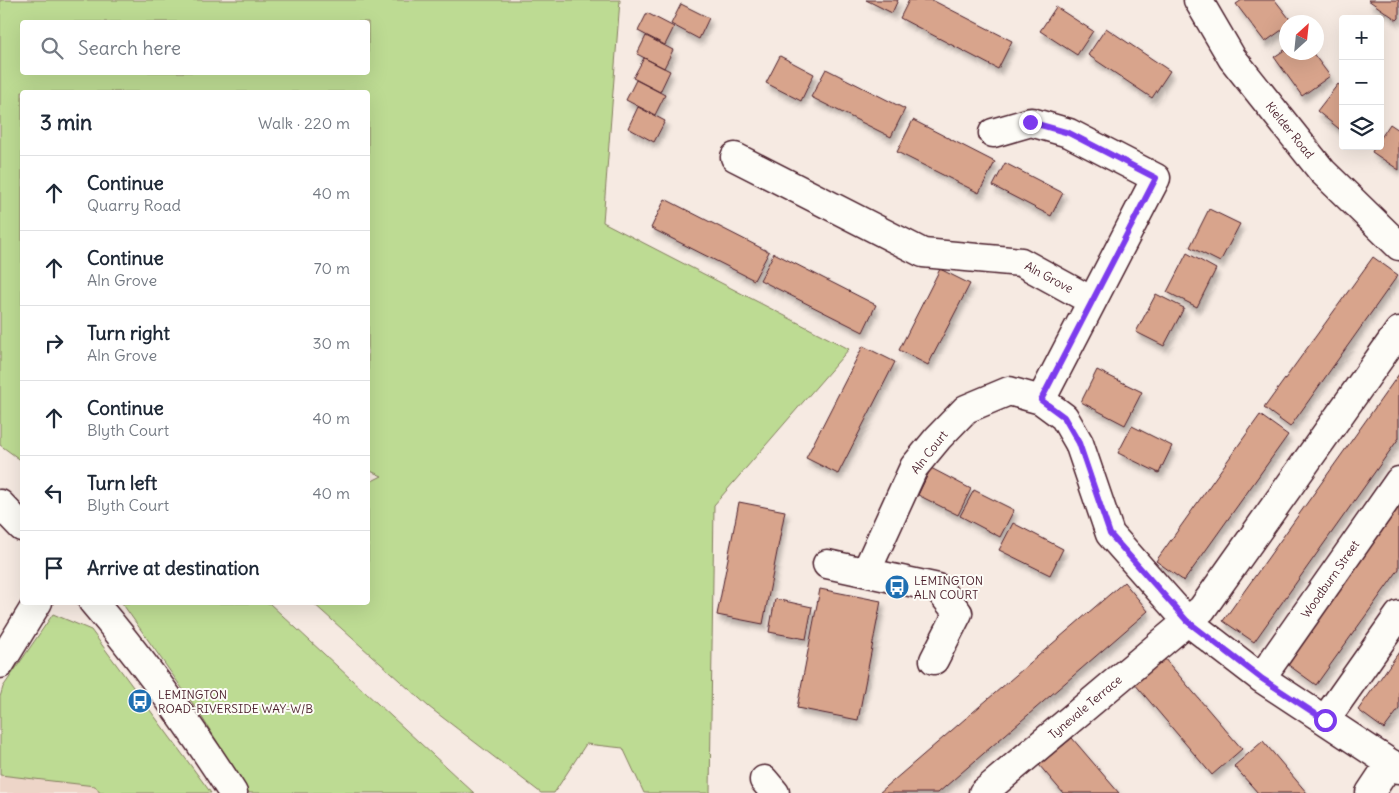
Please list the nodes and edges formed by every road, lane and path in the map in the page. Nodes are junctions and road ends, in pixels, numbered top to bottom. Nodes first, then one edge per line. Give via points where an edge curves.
1 (1198, 0) edge
2 (993, 133) dead end
3 (735, 157) dead end
4 (1399, 246) edge
5 (1092, 301) junction
6 (1399, 331) edge
7 (1041, 400) junction
8 (1399, 481) edge
9 (0, 504) edge
10 (20, 525) edge
11 (827, 564) dead end
12 (866, 572) junction
13 (36, 605) edge
14 (96, 605) edge
15 (1399, 615) edge
16 (1187, 621) junction
17 (934, 660) dead end
18 (0, 664) edge
19 (1261, 678) junction
20 (1325, 720) junction
21 (1394, 766) edge
22 (233, 793) edge
23 (983, 793) edge
24 (1370, 793) edge

1 - 4 street, Kielder Road via 1232,58 1322,171
2 - 5 street via 1030,122 1069,133 1156,178
3 - 5 street, Aln Grove via 923,253 1022,262
5 - 7 street
6 - 16 street, Tynevale Terrace via 1202,609
7 - 12 street, Aln Court via 1009,391 966,409 914,467
7 - 16 street via 1064,417 1079,443 1110,534
8 - 19 street, Woodburn Street
9 - 10 street
11 - 12 street
12 - 17 street via 938,588 958,613
13 - 18 street
14 - 22 street via 136,653 191,728
15 - 20 street
16 - 19 street
16 - 23 street, Tynevale Terrace
19 - 20 street
20 - 21 street
21 - 24 street

